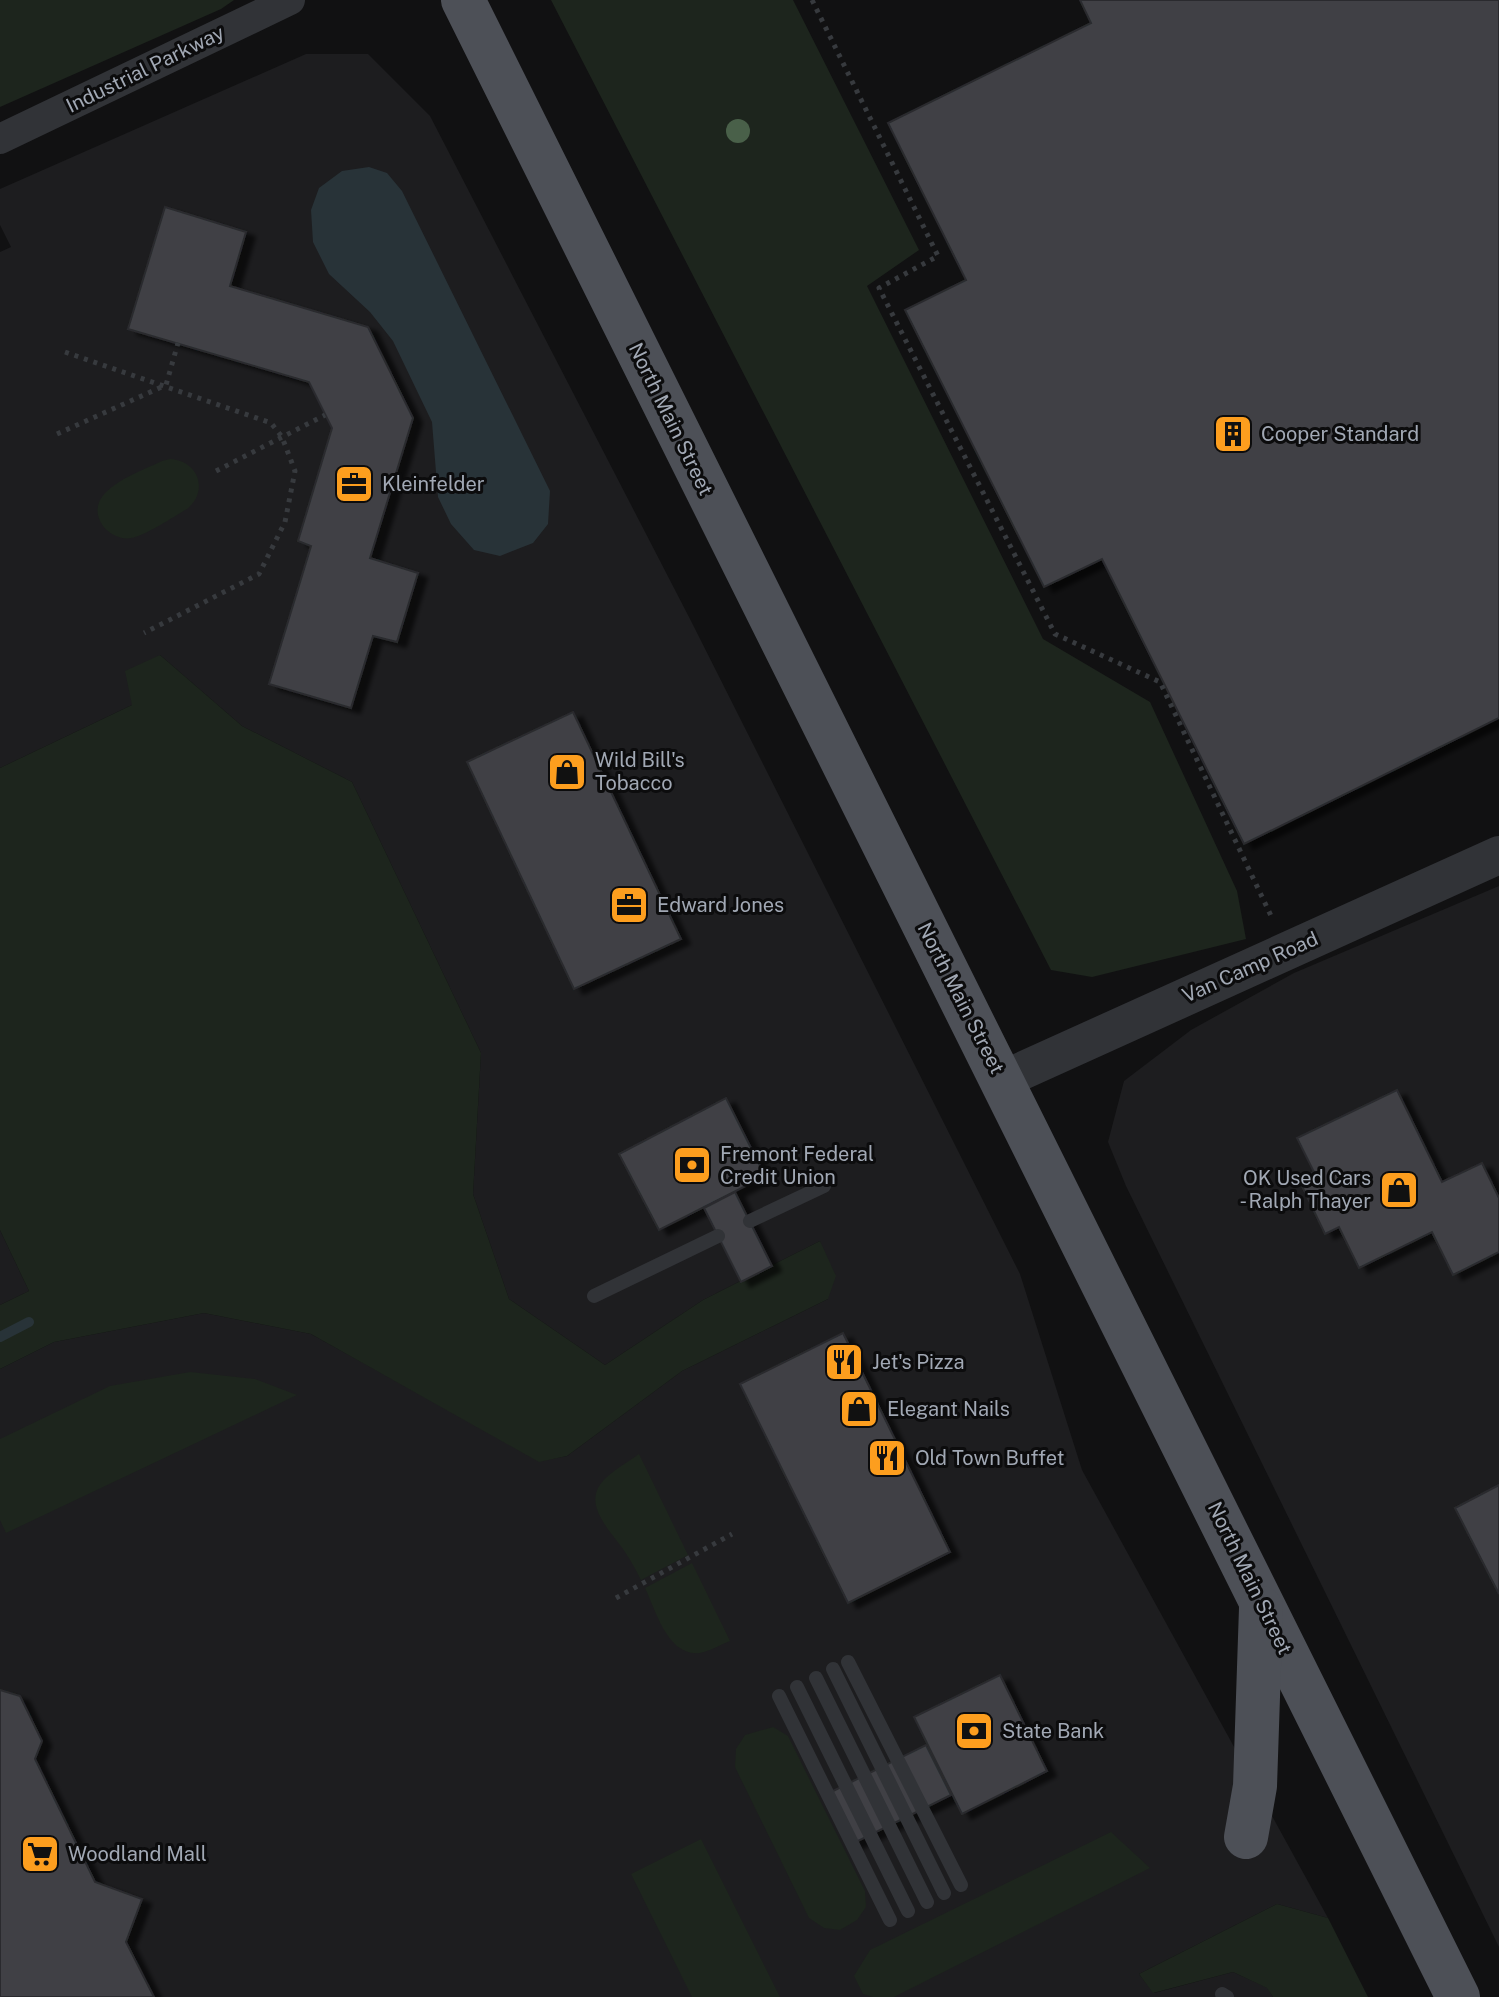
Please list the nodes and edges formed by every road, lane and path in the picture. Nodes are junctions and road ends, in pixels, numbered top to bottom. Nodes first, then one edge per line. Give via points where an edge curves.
1 (290, 0) edge
2 (463, 0) edge
3 (812, 0) edge
4 (0, 139) edge
5 (178, 343) dead end
6 (65, 352) dead end
7 (166, 385) junction
8 (325, 415) dead end
9 (57, 434) dead end
10 (282, 437) junction
11 (216, 471) dead end
12 (144, 633) dead end
13 (1499, 855) edge
14 (1287, 951) junction
15 (1002, 1080) junction
16 (824, 1186) dead end
17 (750, 1221) dead end
18 (718, 1236) dead end
19 (594, 1296) dead end
20 (732, 1534) dead end
21 (616, 1598) dead end
22 (1261, 1602) junction
23 (848, 1662) dead end
24 (833, 1669) dead end
25 (816, 1678) dead end
26 (797, 1687) dead end
27 (779, 1696) dead end
28 (1246, 1837) dead end
29 (961, 1885) dead end
30 (944, 1893) dead end
31 (927, 1902) dead end
32 (908, 1911) dead end
33 (890, 1920) dead end
34 (1458, 1997) edge

1 - 4 street, Industrial Parkway
2 - 15 main road, North Main Street
3 - 14 path via 938,256 879,288 1055,634 1160,682
5 - 7 path
6 - 7 path
7 - 9 path
7 - 10 path via 271,423
8 - 10 path
10 - 11 path
10 - 12 path via 295,471 285,522 259,574
13 - 14 street, Van Camp Road
14 - 15 street, Van Camp Road
15 - 22 main road, North Main Street
16 - 17 lane
18 - 19 lane
20 - 21 path
22 - 28 main road via 1255,1786
22 - 34 main road, North Main Street
23 - 29 lane
24 - 30 lane
25 - 31 lane
26 - 32 lane
27 - 33 lane

